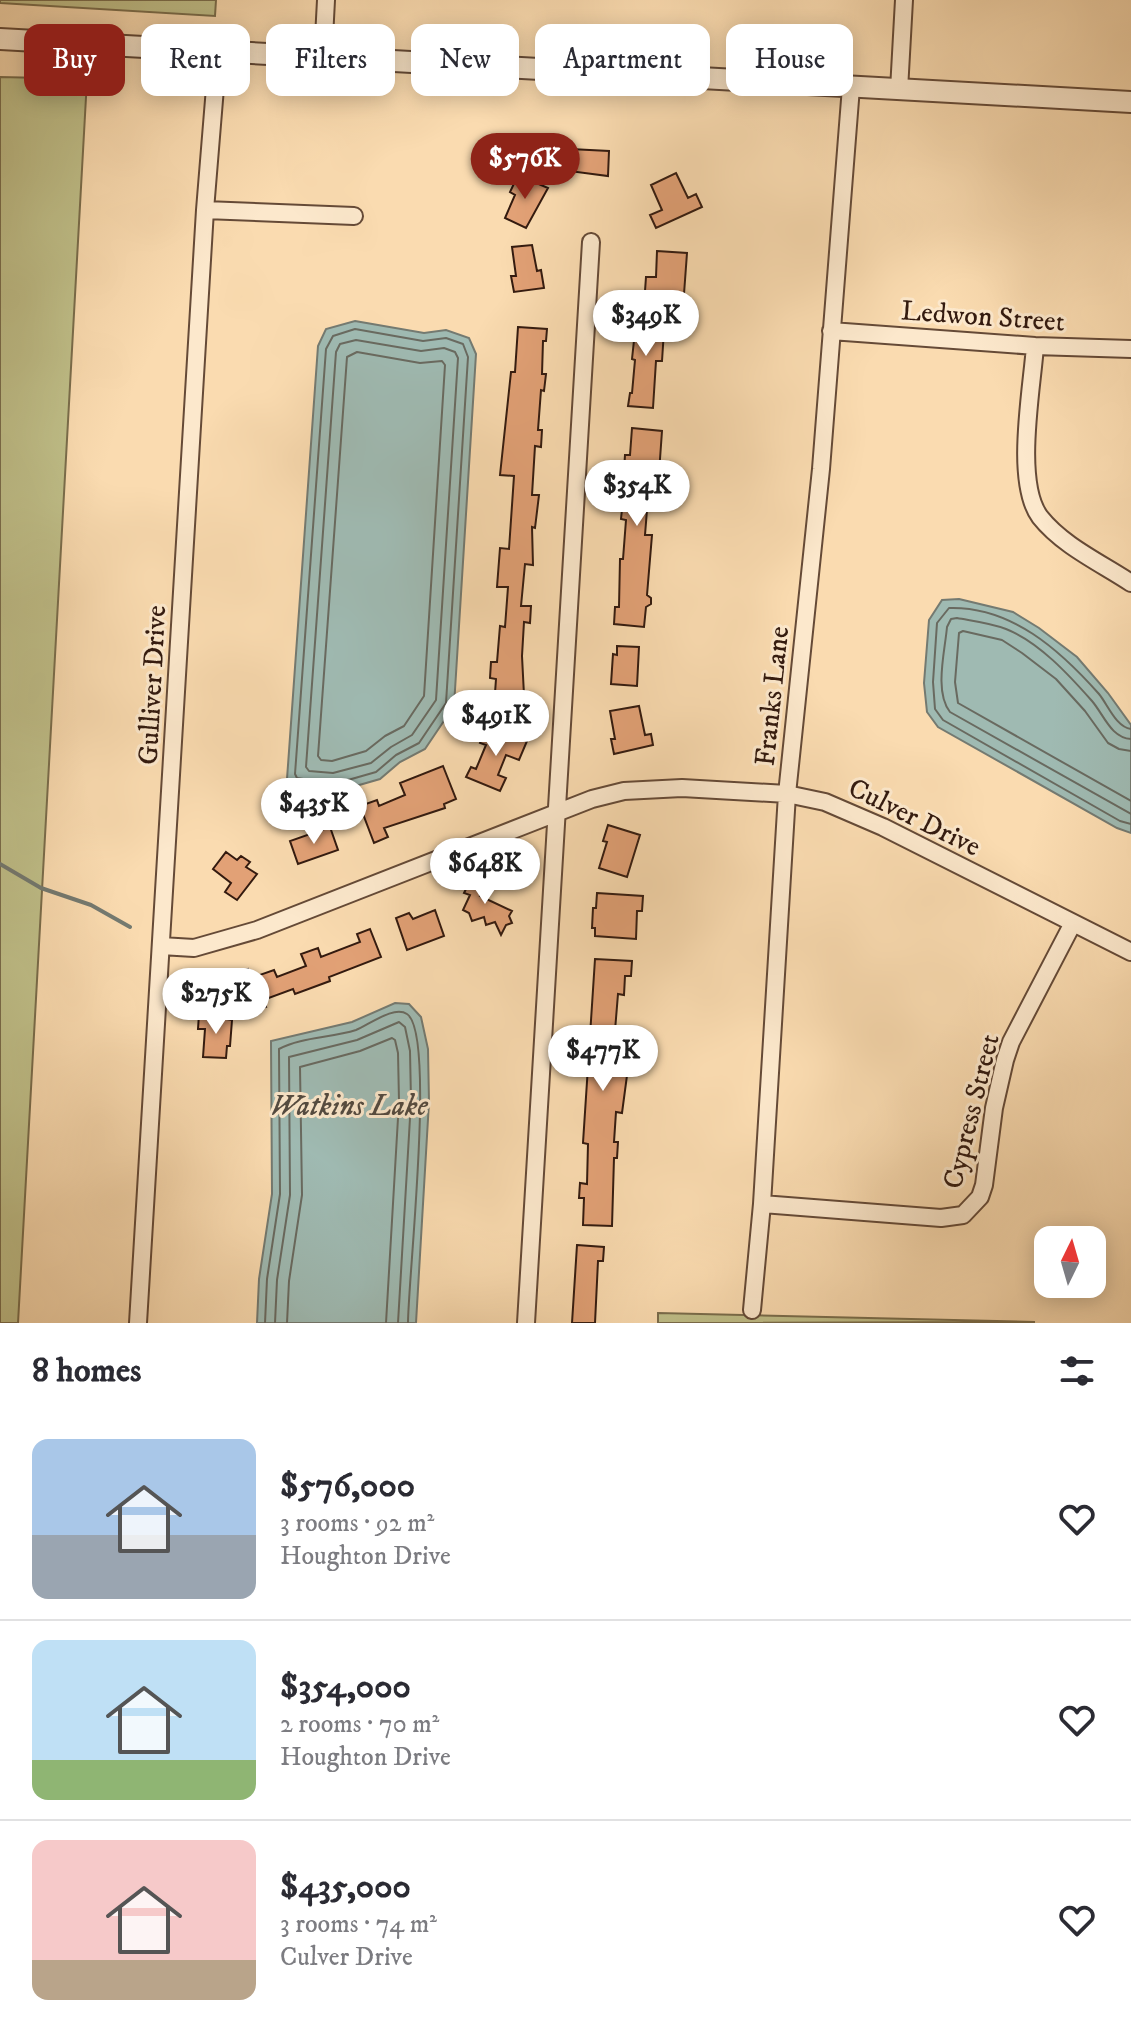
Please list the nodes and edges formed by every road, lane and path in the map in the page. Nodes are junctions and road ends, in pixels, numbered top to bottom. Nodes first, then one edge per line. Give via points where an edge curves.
1 (326, 0) edge
2 (904, 0) edge
3 (325, 24) edge
4 (0, 39) edge
5 (141, 47) edge
6 (395, 61) edge
7 (726, 80) edge
8 (853, 87) edge
9 (899, 90) junction
10 (214, 96) edge
11 (850, 96) edge
12 (1131, 102) edge
13 (205, 210) junction
14 (354, 216) dead end
15 (591, 242) dead end
16 (831, 331) junction
17 (1035, 346) junction
18 (1131, 349) edge
19 (1131, 583) edge
20 (787, 794) junction
21 (556, 815) junction
22 (1073, 923) junction
23 (161, 946) junction
24 (1131, 952) edge
25 (762, 1204) junction
26 (752, 1310) dead end
27 (138, 1323) edge
28 (526, 1323) edge

1 - 3 street
2 - 9 street
4 - 5 street
6 - 7 street
8 - 9 street
9 - 12 street
10 - 13 street, Gulliver Drive
11 - 16 street, Franks Lane
13 - 14 street
13 - 23 street, Gulliver Drive
15 - 21 street
16 - 17 street, Ledwon Street
16 - 20 street, Franks Lane
17 - 18 street, Ledwon Street
17 - 19 street via 1026,462 1031,501 1065,540
20 - 21 street, Culver Drive via 682,788 624,791
20 - 22 street, Culver Drive via 845,808
20 - 25 street, Franks Lane
21 - 23 street, Culver Drive via 257,930 194,948
21 - 28 street
22 - 24 street, Culver Drive
22 - 25 street, Cypress Street via 1008,1051 984,1185 970,1210 941,1218
23 - 27 street, Gulliver Drive
25 - 26 street, Franks Lane

